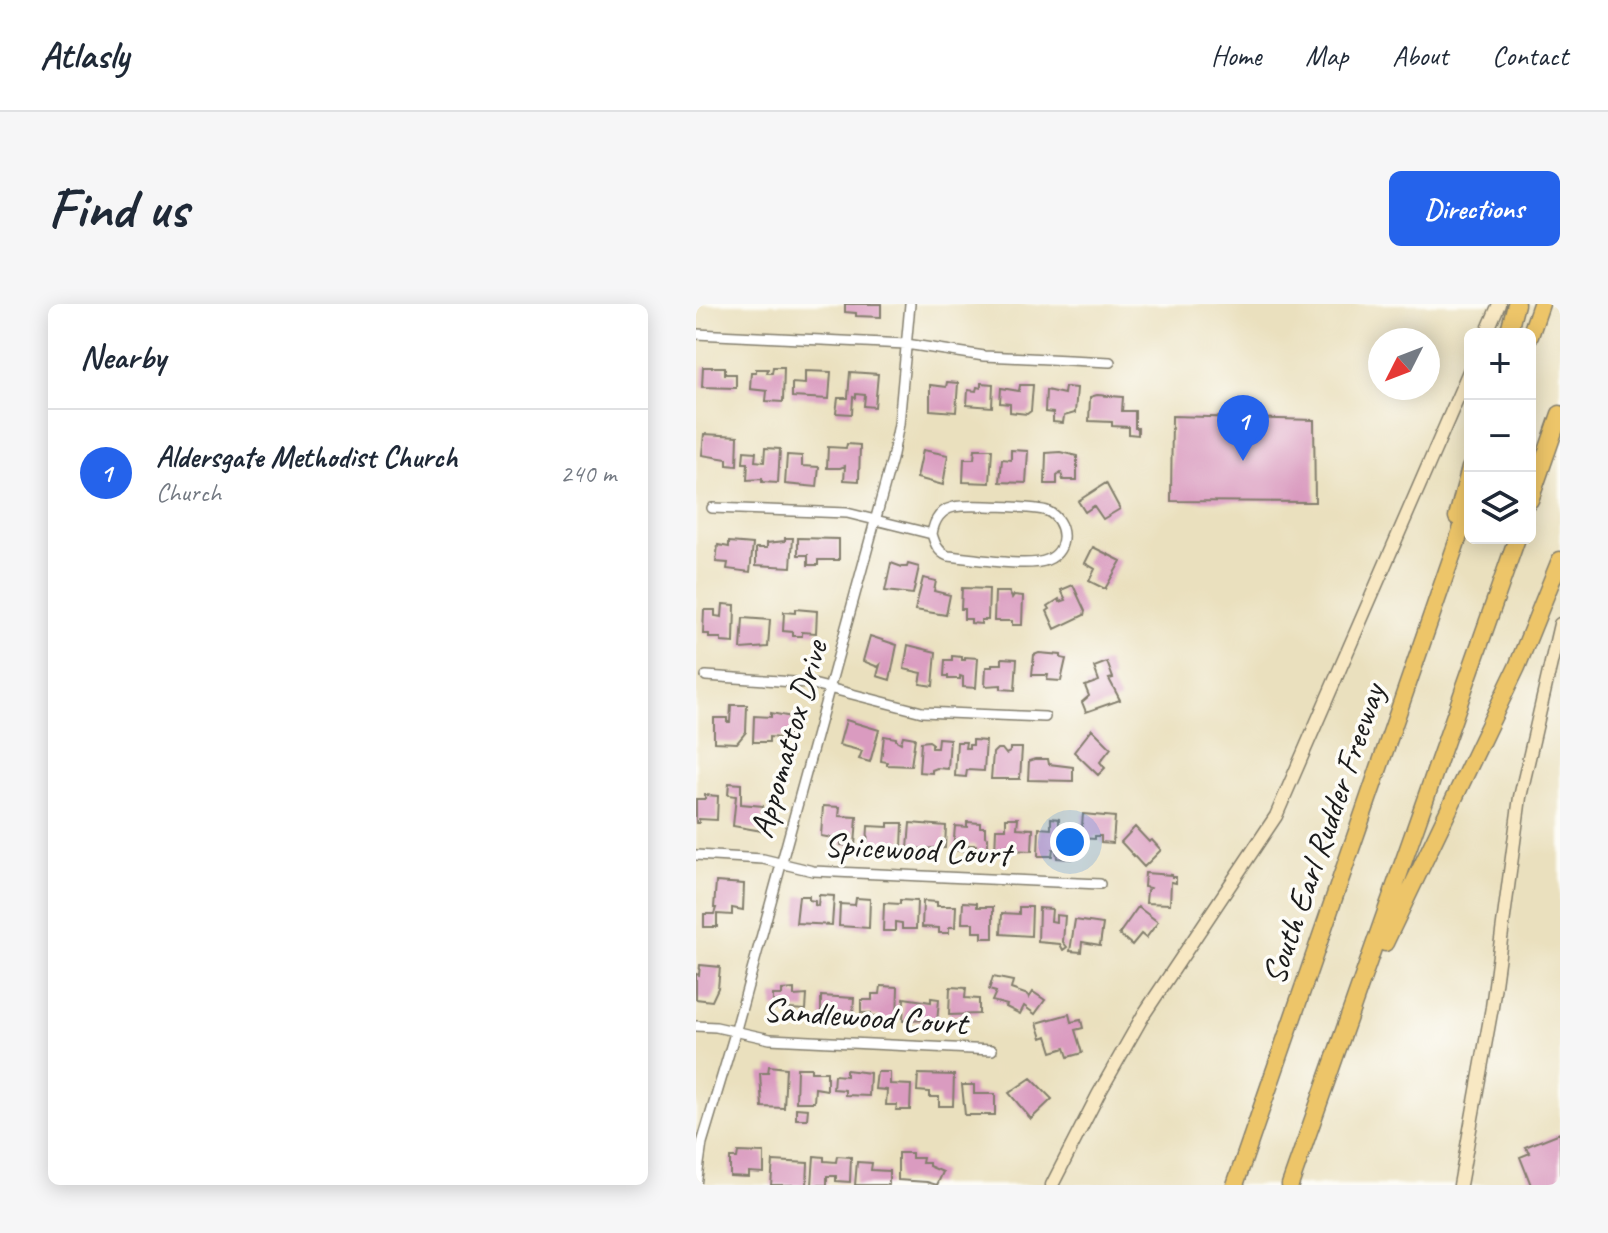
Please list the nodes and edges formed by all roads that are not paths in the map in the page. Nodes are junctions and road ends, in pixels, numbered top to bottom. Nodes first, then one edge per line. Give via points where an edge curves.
1 (910, 304) edge
2 (1499, 304) edge
3 (1516, 304) edge
4 (1541, 304) edge
5 (1489, 328) edge
6 (1510, 328) edge
7 (1533, 328) edge
8 (696, 334) edge
9 (906, 344) junction
10 (1110, 362) dead end
11 (1464, 383) edge
12 (1560, 414) edge
13 (1469, 472) edge
14 (1536, 483) edge
15 (712, 508) dead end
16 (876, 519) junction
17 (1464, 521) edge
18 (932, 534) junction
19 (1515, 544) edge
20 (1560, 560) edge
21 (1448, 565) junction
22 (1560, 624) edge
23 (706, 676) dead end
24 (829, 687) junction
25 (1045, 717) dead end
26 (696, 855) edge
27 (780, 863) junction
28 (1100, 884) dead end
29 (1352, 1013) junction
30 (696, 1026) edge
31 (735, 1033) junction
32 (992, 1050) dead end
33 (696, 1185) edge
34 (1052, 1185) edge
35 (1235, 1185) edge
36 (1290, 1185) edge
37 (1460, 1185) edge

1 - 9 street, Appomattox Drive
2 - 5 main road
3 - 6 highway
4 - 7 highway
8 - 9 street
9 - 10 street via 984,356
9 - 16 street, Appomattox Drive via 899,424
11 - 34 main road via 1276,816 1144,1014
12 - 14 highway
13 - 21 highway
15 - 16 street via 847,513
16 - 18 street
16 - 24 street, Appomattox Drive
17 - 21 highway, South Earl Rudder Freeway
18 - 18 street via 948,556 1031,563 1056,554 1064,534 1058,518 1042,509 955,507 940,514
19 - 29 highway
20 - 29 highway via 1517,667
21 - 35 highway, South Earl Rudder Freeway
22 - 37 main road via 1520,797 1492,1007
23 - 24 street
24 - 25 street via 922,712
24 - 27 street, Appomattox Drive
26 - 27 street, Spicewood Court
27 - 28 street, Spicewood Court via 813,871
27 - 31 street, Appomattox Drive
29 - 36 highway
30 - 31 street, Sandlewood Court
31 - 32 street, Sandlewood Court
31 - 33 street, Appomattox Drive via 702,1143

